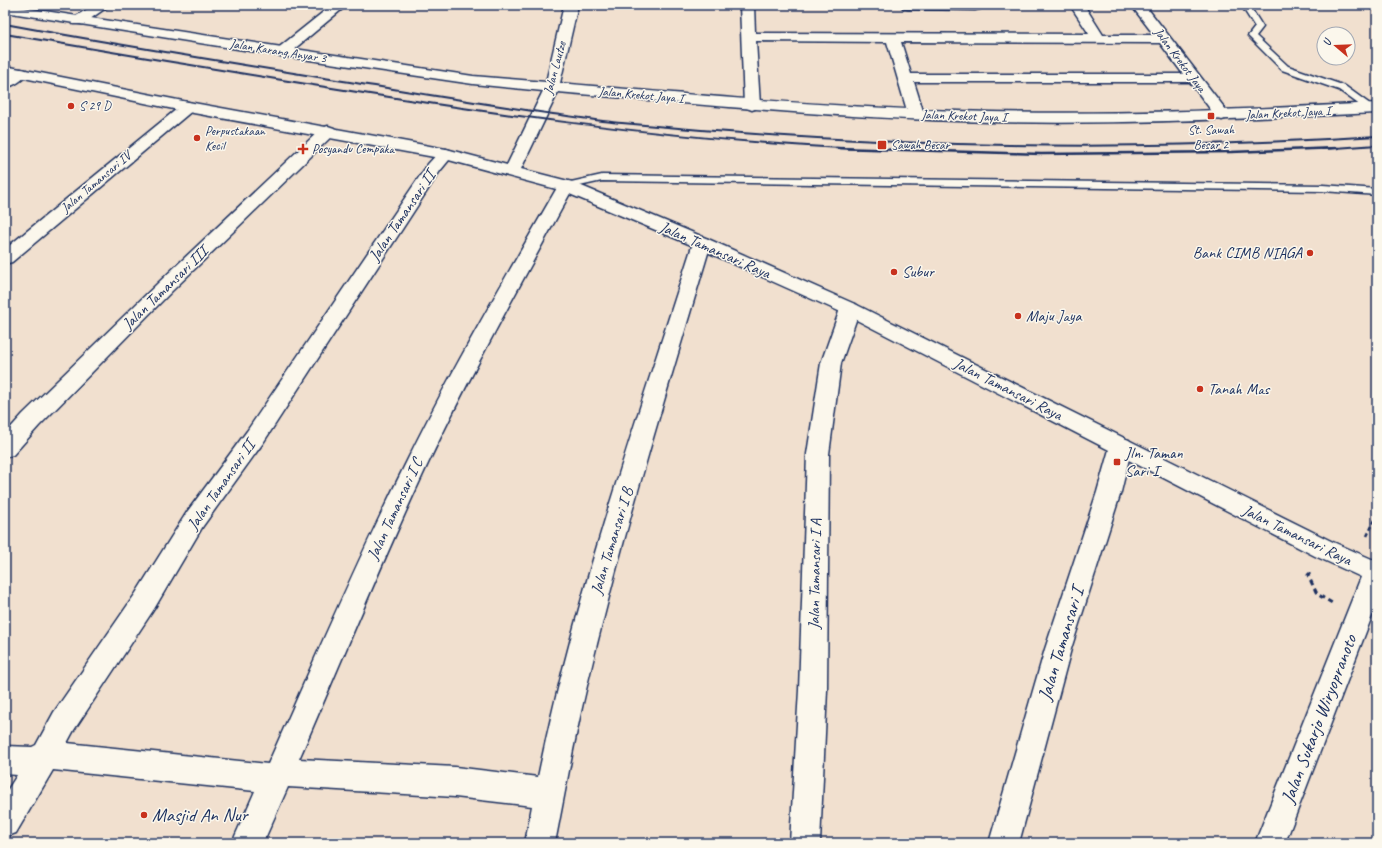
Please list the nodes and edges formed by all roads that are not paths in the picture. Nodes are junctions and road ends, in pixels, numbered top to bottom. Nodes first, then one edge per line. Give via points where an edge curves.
1 (103, 5) edge
2 (340, 5) edge
3 (571, 5) edge
4 (747, 5) edge
5 (908, 5) edge
6 (1077, 5) edge
7 (1138, 5) edge
8 (1245, 5) edge
9 (975, 6) edge
10 (5, 8) edge
11 (78, 20) junction
12 (748, 37) junction
13 (893, 38) junction
14 (990, 38) junction
15 (1100, 39) junction
16 (1164, 39) junction
17 (282, 52) junction
18 (5, 70) edge
19 (21, 74) junction
20 (905, 78) junction
21 (1193, 78) junction
22 (5, 84) edge
23 (552, 88) junction
24 (752, 105) junction
25 (188, 107) junction
26 (1374, 109) edge
27 (916, 114) junction
28 (1222, 116) junction
29 (328, 131) junction
30 (446, 154) junction
31 (512, 171) junction
32 (566, 186) junction
33 (1377, 192) edge
34 (702, 243) junction
35 (5, 258) edge
36 (850, 309) junction
37 (1121, 446) junction
38 (5, 449) edge
39 (1377, 572) edge
40 (46, 756) junction
41 (5, 760) edge
42 (278, 775) junction
43 (548, 793) junction
44 (5, 822) edge
45 (247, 843) edge
46 (540, 843) edge
47 (805, 843) edge
48 (1004, 843) edge
49 (1270, 843) edge

1 - 11 street
2 - 17 street
3 - 23 street, Jalan Lautze
4 - 12 street
5 - 9 street
6 - 15 street
7 - 16 street, Jalan Krekot Jaya
8 - 26 lane via 1259,27 1252,36 1285,68 1342,88
9 - 14 street
10 - 11 street, Jalan Karang Anyar 3
11 - 17 street, Jalan Karang Anyar 3
12 - 13 street
12 - 24 street
13 - 14 street
13 - 20 street
14 - 15 street
15 - 16 street
16 - 21 street, Jalan Krekot Jaya
17 - 23 street, Jalan Karang Anyar 3 via 473,80
18 - 19 street, Jalan Tamansari Raya
19 - 22 street
19 - 25 street, Jalan Tamansari Raya
20 - 21 street
20 - 27 street
21 - 28 street, Jalan Krekot Jaya
23 - 24 street, Jalan Krekot Jaya I
23 - 31 street, Jalan Lautze
24 - 27 street, Jalan Krekot Jaya I
25 - 29 street, Jalan Tamansari Raya
25 - 35 street, Jalan Tamansari IV
26 - 28 street, Jalan Krekot Jaya I
27 - 28 street, Jalan Krekot Jaya I via 1086,118
29 - 30 street, Jalan Tamansari Raya
29 - 38 street, Jalan Tamansari III via 165,287
30 - 31 street, Jalan Tamansari Raya
30 - 40 street, Jalan Tamansari II via 341,305 255,437 195,519 145,602 64,721
31 - 32 street, Jalan Tamansari Raya
32 - 33 lane via 602,178 1323,188
32 - 34 street, Jalan Tamansari Raya
32 - 42 street, Jalan Tamansari I C via 459,376 353,598
34 - 36 street, Jalan Tamansari Raya
34 - 43 street, Jalan Tamansari I B via 589,620
36 - 37 street, Jalan Tamansari Raya
36 - 47 street, Jalan Tamansari I A via 831,363 818,454 813,690
37 - 39 street, Jalan Tamansari Raya via 1324,549
37 - 48 street, Jalan Tamansari I via 1109,492 1058,649
39 - 49 street, Jalan Sukarjo Wiryopranoto
40 - 41 street via 32,761
40 - 42 street
40 - 44 street, Jalan Tamansari II
42 - 43 street via 455,782
42 - 45 street, Jalan Tamansari I C
43 - 46 street, Jalan Tamansari I B

